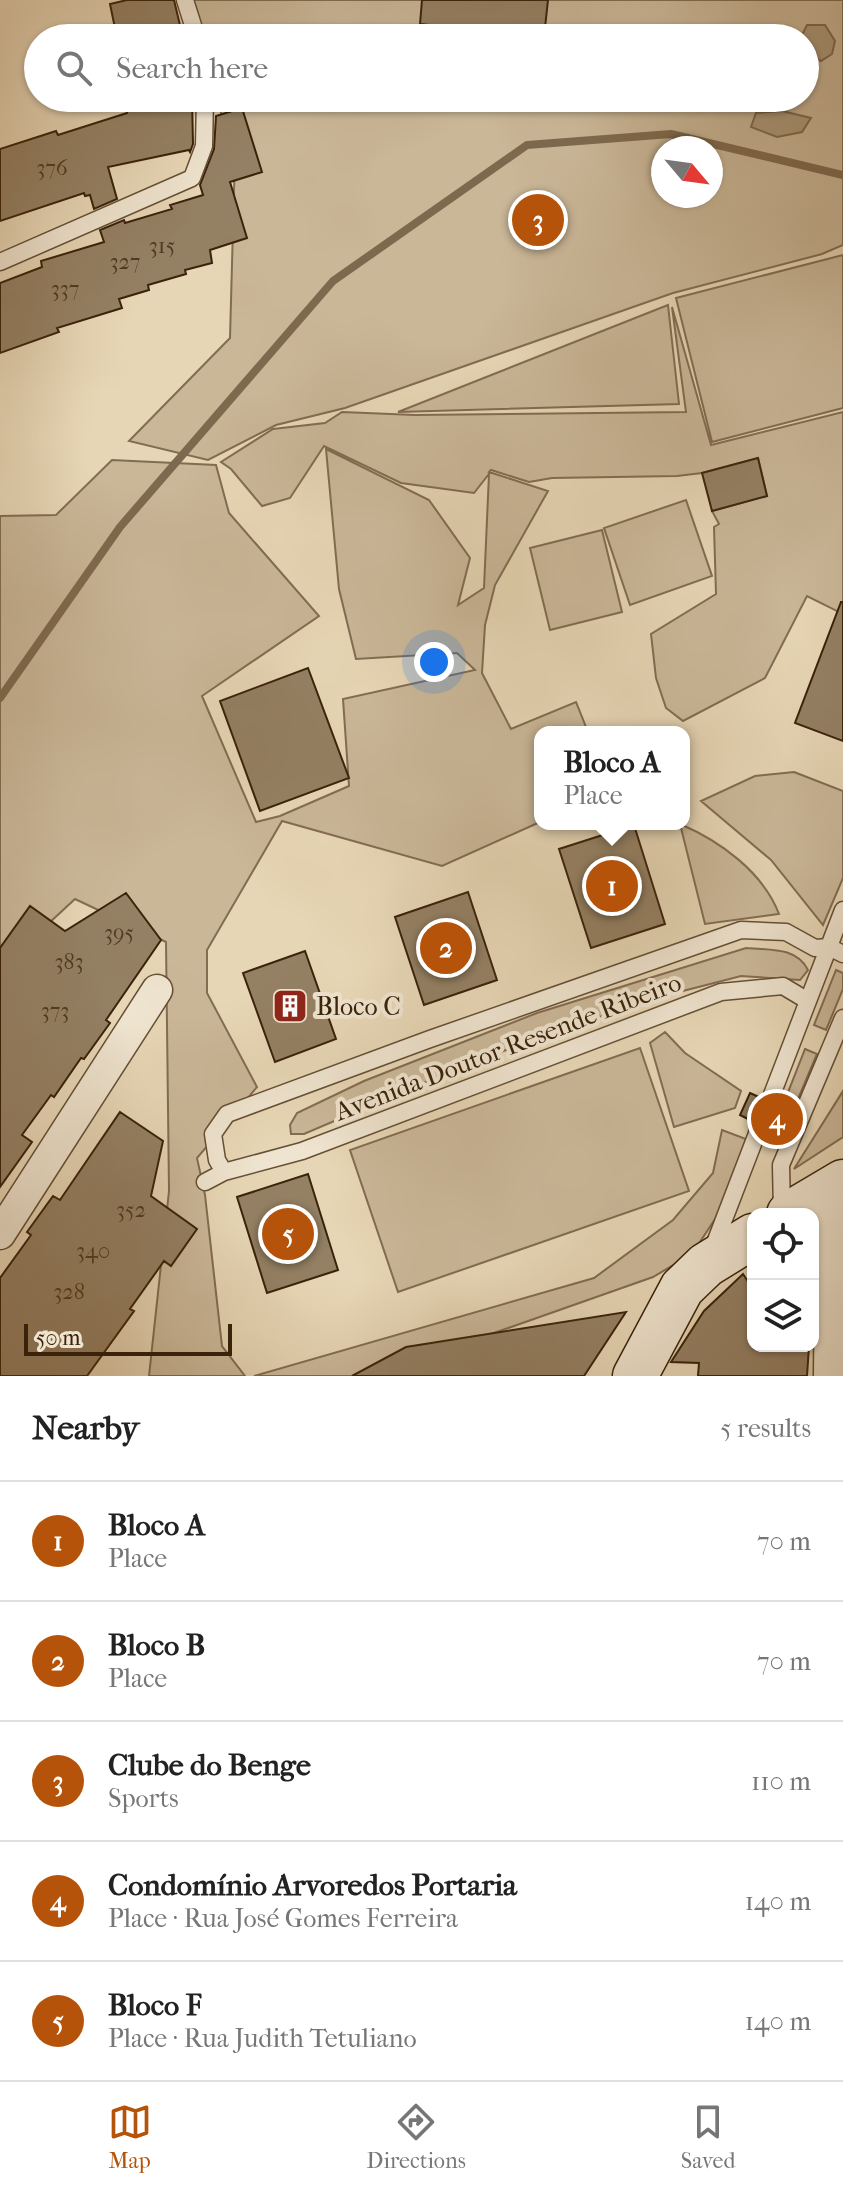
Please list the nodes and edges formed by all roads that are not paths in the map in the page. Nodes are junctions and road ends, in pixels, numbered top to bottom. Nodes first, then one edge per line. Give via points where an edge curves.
1 (185, 0) edge
2 (193, 24) edge
3 (205, 112) edge
4 (0, 262) edge
5 (843, 910) edge
6 (836, 950) edge
7 (157, 990) dead end
8 (808, 1001) junction
9 (843, 1018) edge
10 (224, 1172) junction
11 (205, 1182) dead end
12 (837, 1186) edge
13 (782, 1208) edge
14 (799, 1208) edge
15 (0, 1234) edge
16 (747, 1240) edge
17 (706, 1265) junction
18 (635, 1376) edge
19 (829, 1376) edge

1 - 2 lane
3 - 4 lane via 204,146 192,178
5 - 6 lane
6 - 8 lane
6 - 10 lane, Avenida Doutor Resende Ribeiro via 815,948 786,932 741,930 273,1096 227,1114 213,1134
7 - 15 street
8 - 10 lane, Avenida Doutor Resende Ribeiro via 783,986 721,992 302,1151
8 - 17 lane
9 - 13 lane via 781,1165
10 - 11 lane, Avenida Doutor Resende Ribeiro
12 - 14 street
12 - 19 street
16 - 17 street
17 - 18 street via 682,1288

